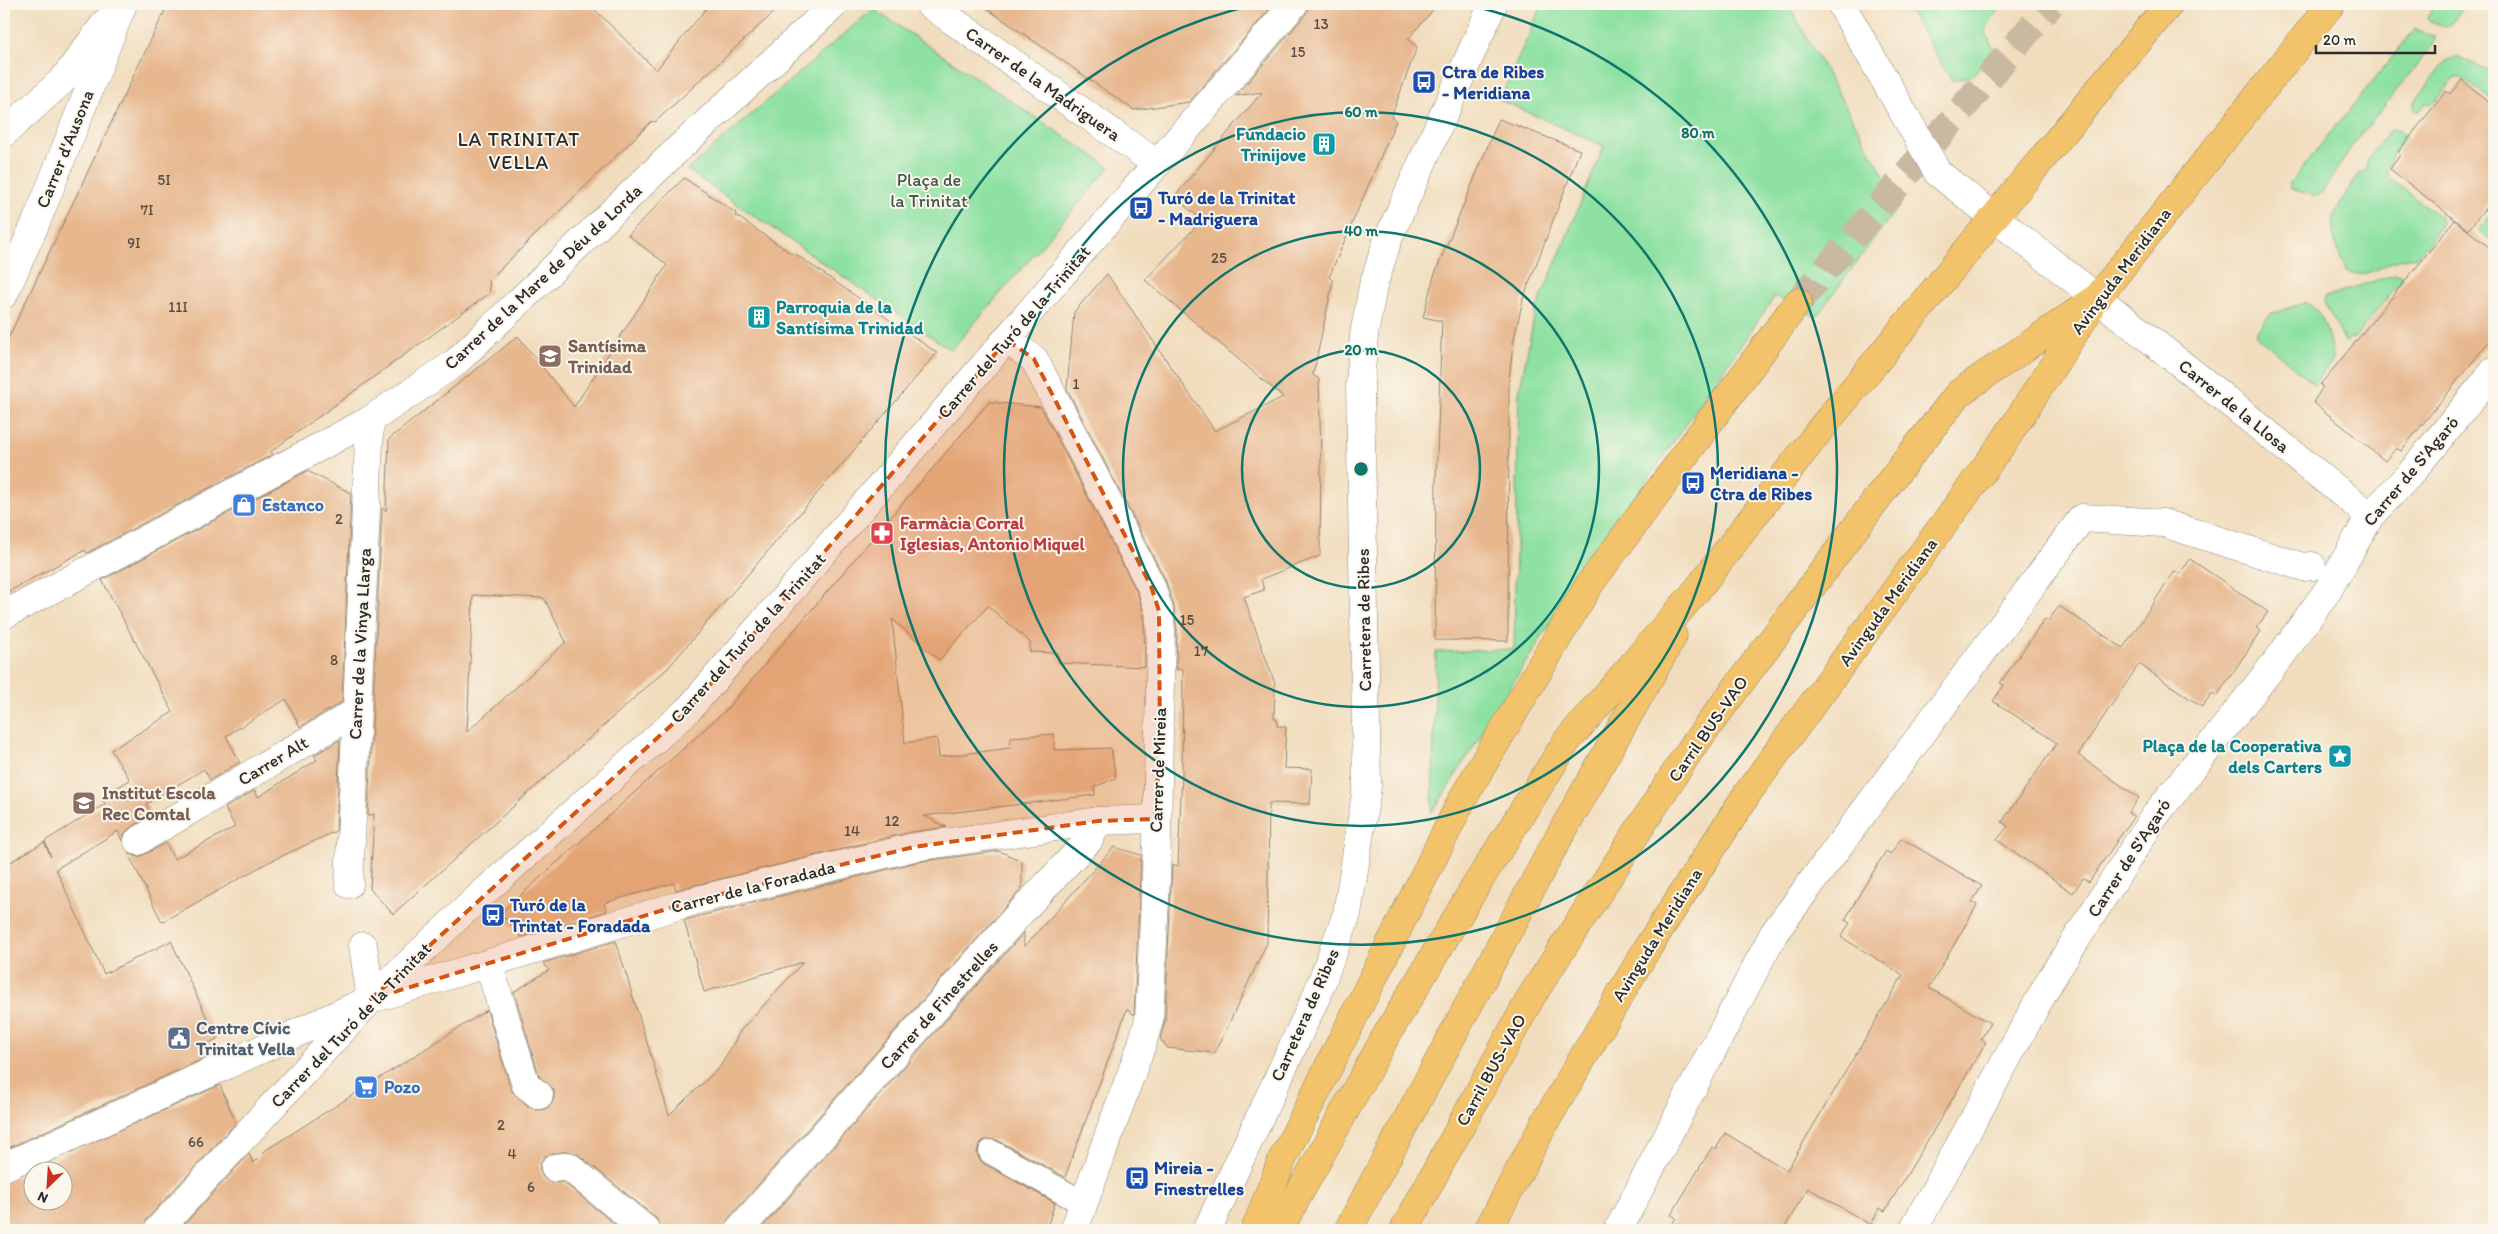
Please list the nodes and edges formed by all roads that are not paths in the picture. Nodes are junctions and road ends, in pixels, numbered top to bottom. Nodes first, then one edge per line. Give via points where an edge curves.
1 (121, 4) edge
2 (835, 4) edge
3 (929, 4) edge
4 (1294, 4) edge
5 (1493, 4) edge
6 (1841, 4) edge
7 (2169, 4) edge
8 (2331, 4) edge
9 (4, 133) edge
10 (1157, 164) junction
11 (1993, 217) junction
12 (4, 294) edge
13 (2097, 298) junction
14 (1798, 302) tunnel mouth
15 (1007, 340) junction
16 (2494, 371) edge
17 (370, 420) junction
18 (2370, 516) junction
19 (2312, 566) dead end
20 (1697, 590) junction
21 (4, 615) edge
22 (356, 712) junction
23 (1155, 819) junction
24 (1098, 821) junction
25 (138, 841) dead end
26 (346, 880) dead end
27 (360, 949) dead end
28 (489, 965) junction
29 (372, 999) junction
30 (530, 1093) dead end
31 (991, 1152) dead end
32 (4, 1167) edge
33 (562, 1167) dead end
34 (1084, 1203) junction
35 (158, 1230) edge
36 (646, 1230) edge
37 (739, 1230) edge
38 (1074, 1230) edge
39 (1206, 1230) edge
40 (1255, 1230) edge
41 (1279, 1230) edge
42 (1348, 1230) edge
43 (1404, 1230) edge
44 (1488, 1230) edge
45 (1618, 1230) edge
46 (1913, 1230) edge

1 - 9 street via 63,80
1 - 12 street, Carrer d'Ausona via 37,220
2 - 17 street, Carrer de la Mare de Déu de Lorda via 677,150 456,363
3 - 10 street, Carrer de la Madriguera
4 - 10 street, Carrer del Turó de la Trinitat
5 - 39 street, Carretera de Ribes via 1388,239 1373,286 1364,335 1360,384 1367,786 1347,914 1316,997
6 - 11 street, Carrer de la Llosa via 1938,173
7 - 11 main road
8 - 13 main road, Avinguda Meridiana
10 - 15 street, Carrer del Turó de la Trinitat
11 - 13 street, Carrer de la Llosa
11 - 20 main road via 1819,431
13 - 18 street, Carrer de la Llosa
13 - 43 main road, Carril BUS-VAO via 1959,393 1879,496 1679,767 1531,997
13 - 44 main road, Avinguda Meridiana via 2003,443 1749,790 1643,955 1544,1124
14 - 40 main road via 1589,585 1463,798 1282,1160
15 - 23 street, Carrer de Mireia via 1034,359 1151,586 1159,611 1160,745
15 - 29 street, Carrer del Turó de la Trinitat via 689,709 481,895
16 - 18 street, Carrer de S'Agaró via 2410,474
17 - 21 street, Carrer de la Mare de Déu de Lorda
17 - 22 street, Carrer de la Vinya Llarga
18 - 46 street, Carrer de S'Agaró via 2328,590 2280,657 2154,817 2049,982
19 - 45 street via 2303,567 2163,523 2082,518 1774,932
20 - 41 main road via 1567,741 1386,1036
20 - 42 main road via 1550,853
22 - 25 street, Carrer Alt
22 - 26 street, Carrer de la Vinya Llarga
23 - 24 street
23 - 34 street, Carrer de Mireia via 1156,880 1149,1020
24 - 28 street, Carrer de la Foradada via 914,847 693,901
24 - 37 street, Carrer de Finestrelles via 1089,840 1020,913
27 - 29 street
28 - 29 street, Carrer de la Foradada
28 - 30 street
29 - 32 street, Carrer de la Foradada
29 - 35 street, Carrer del Turó de la Trinitat
31 - 34 lane
33 - 36 street
34 - 38 street, Carrer de Mireia

